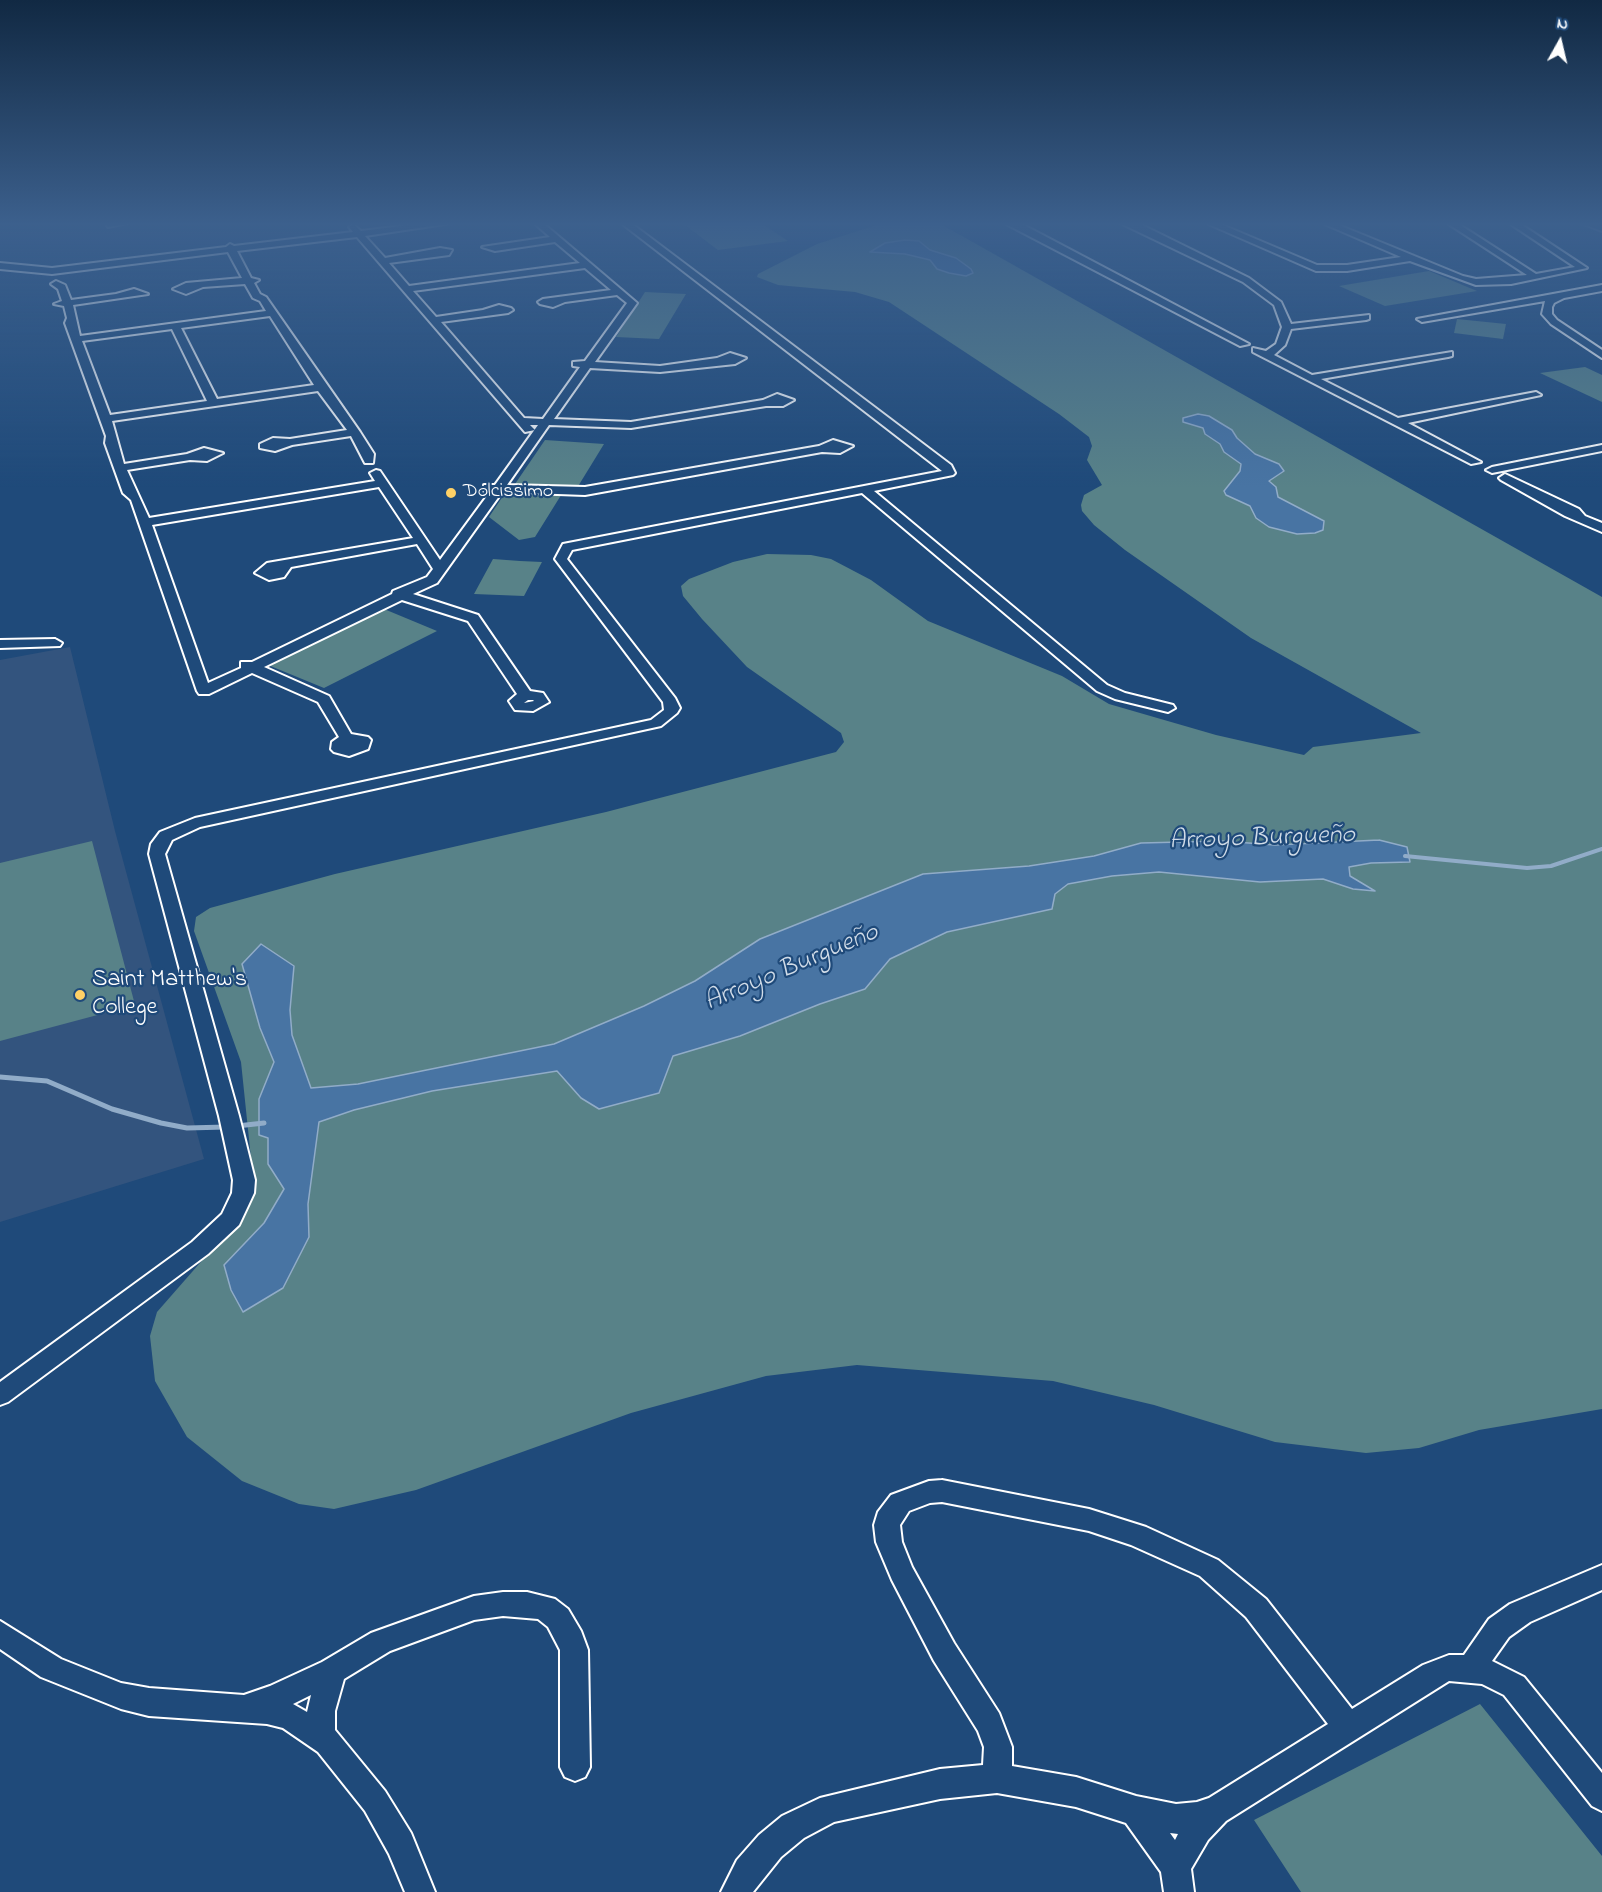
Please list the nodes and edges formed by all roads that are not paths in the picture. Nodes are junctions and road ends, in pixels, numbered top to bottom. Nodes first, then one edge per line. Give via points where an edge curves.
1 (63, 311) edge
2 (426, 311) edge
3 (625, 311) edge
4 (741, 311) edge
5 (1182, 311) edge
6 (1281, 311) edge
7 (1457, 311) edge
8 (1541, 311) edge
9 (487, 312) dead end
10 (272, 313) joint
11 (1547, 314) joint
12 (1366, 317) dead end
13 (1422, 319) dead end
14 (434, 320) junction
15 (176, 326) junction
16 (1287, 327) junction
17 (76, 339) junction
18 (1448, 354) dead end
19 (1602, 355) edge
20 (1271, 357) junction
21 (719, 361) dead end
22 (582, 364) junction
23 (1311, 378) junction
24 (321, 387) junction
25 (1536, 395) dead end
26 (214, 403) junction
27 (766, 403) dead end
28 (106, 419) junction
29 (1397, 422) junction
30 (534, 426) junction
31 (350, 432) junction
32 (290, 442) dead end
33 (1602, 448) edge
34 (822, 449) dead end
35 (190, 457) dead end
36 (124, 468) junction
37 (1492, 471) junction
38 (382, 483) junction
39 (492, 488) junction
40 (864, 489) junction
41 (144, 523) junction
42 (1600, 526) edge
43 (423, 544) junction
44 (449, 547) junction
45 (286, 564) dead end
46 (437, 565) junction
47 (398, 594) junction
48 (55, 643) dead end
49 (0, 644) edge
50 (247, 665) junction
51 (525, 695) dead end
52 (1168, 708) dead end
53 (348, 739) dead end
54 (0, 1395) edge
55 (1602, 1577) edge
56 (0, 1634) edge
57 (1471, 1668) junction
58 (332, 1671) junction
59 (241, 1708) junction
60 (1348, 1727) junction
61 (321, 1737) junction
62 (575, 1767) dead end
63 (997, 1778) junction
64 (1602, 1796) edge
65 (1136, 1811) junction
66 (1216, 1811) junction
67 (1178, 1879) edge
68 (420, 1892) edge
69 (736, 1892) edge

1 - 17 street via 63,319 70,323
2 - 14 street
3 - 22 street
4 - 40 street via 949,470 945,474
5 - 20 street
6 - 16 street
7 - 13 street
8 - 11 street
9 - 14 street
10 - 15 street
10 - 24 street
11 - 19 street via 1558,326
12 - 16 street
14 - 30 street
15 - 17 street
15 - 26 street
16 - 20 street
17 - 28 street
18 - 23 street
20 - 23 street
21 - 22 street via 660,369
22 - 30 street
23 - 29 street
24 - 26 street
24 - 31 street via 333,405 332,410
25 - 29 street
26 - 28 street
27 - 30 street via 631,425
28 - 36 street via 111,443
29 - 37 street
30 - 39 street
31 - 32 street
31 - 38 street via 360,455 369,461
33 - 37 street
34 - 39 street via 585,491
35 - 36 street
36 - 41 street via 129,493 136,499
37 - 42 street
38 - 41 street
38 - 43 street
39 - 44 street
40 - 52 street via 1102,688
40 - 54 street via 573,545 563,551 561,559 670,701 670,713 656,723 195,823 166,836 157,854 235,1139 243,1193 225,1225 200,1248
41 - 50 street via 202,687
43 - 44 street
43 - 45 street
43 - 46 street
44 - 46 street
46 - 47 street via 429,583
47 - 50 street
47 - 51 street via 473,618
48 - 49 street
50 - 53 street via 324,699
55 - 57 street via 1520,1613 1499,1628
56 - 59 street via 51,1668 121,1696 149,1702
57 - 60 street via 1449,1668 1433,1674
57 - 64 street via 1514,1686
58 - 59 street via 274,1699
58 - 61 street via 323,1700
58 - 62 street via 381,1642 474,1608 527,1604 545,1608 567,1631 574,1650
59 - 61 street via 290,1716
60 - 63 street via 1256,1608 1209,1568 1137,1535 1089,1520 942,1491 929,1492 900,1503 891,1512 887,1525 889,1542 944,1652 989,1723 998,1747
60 - 66 street
61 - 68 street via 375,1801 400,1844
63 - 65 street via 1076,1792
63 - 69 street via 919,1788 830,1808 793,1827 770,1846
65 - 66 street via 1176,1819
65 - 67 street
66 - 67 street via 1197,1829

